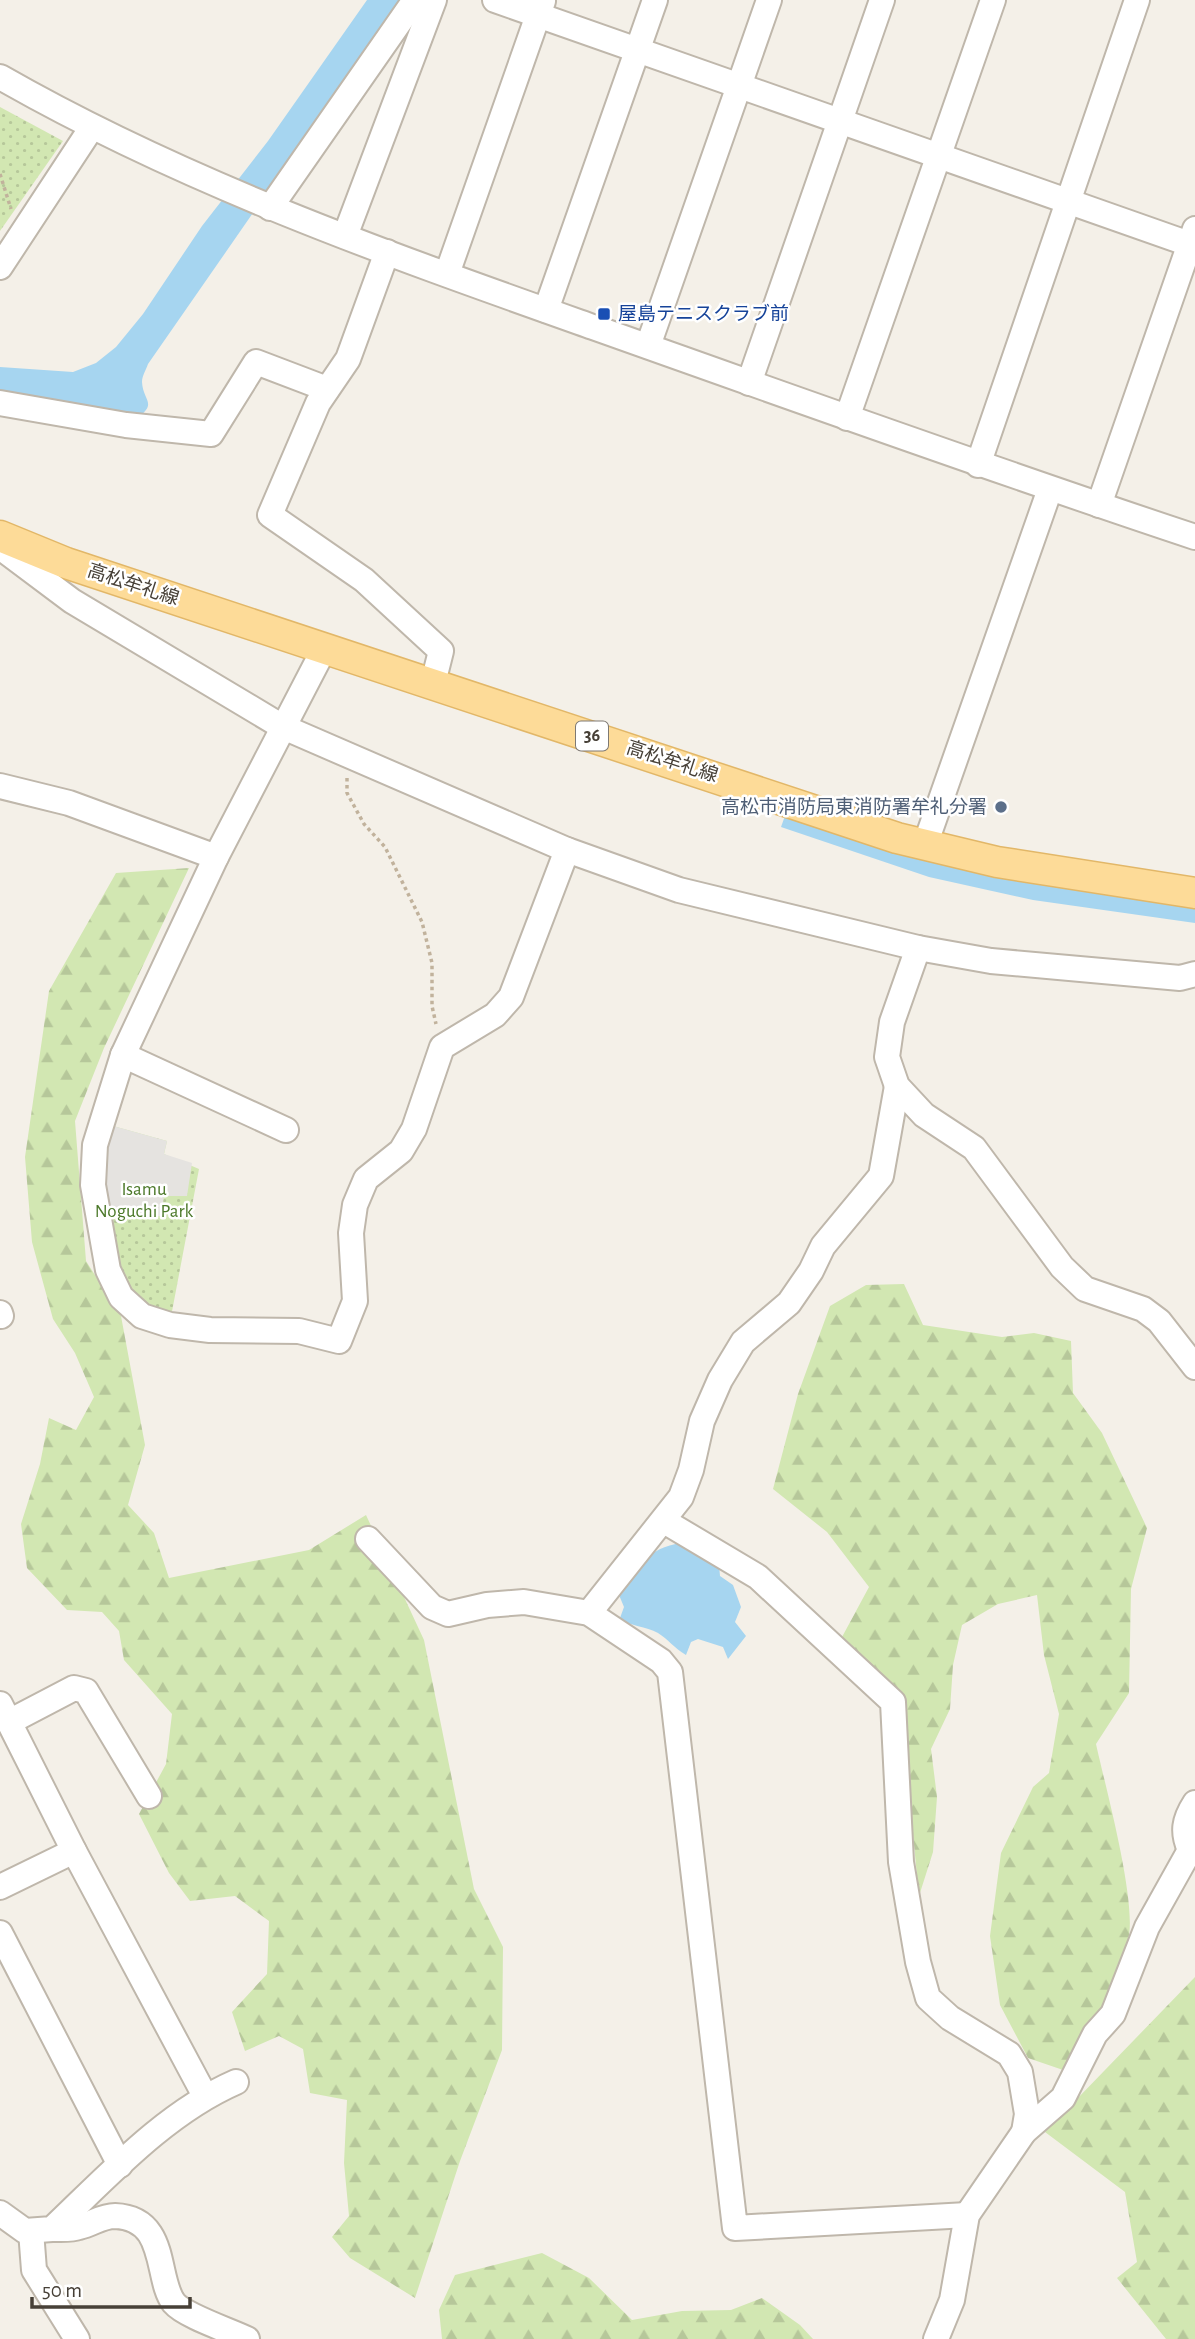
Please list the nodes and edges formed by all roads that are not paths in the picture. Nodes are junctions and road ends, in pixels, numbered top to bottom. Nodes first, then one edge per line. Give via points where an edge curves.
1 (415, 0) edge
2 (435, 0) edge
3 (495, 0) edge
4 (655, 0) edge
5 (769, 0) edge
6 (882, 0) edge
7 (993, 0) edge
8 (1137, 0) edge
9 (541, 7) edge
10 (637, 50) junction
11 (0, 77) edge
12 (739, 86) junction
13 (839, 122) junction
14 (92, 127) junction
15 (938, 158) junction
16 (1068, 201) junction
17 (266, 206) junction
18 (345, 236) junction
19 (1193, 240) edge
20 (387, 252) junction
21 (0, 267) edge
22 (447, 275) junction
23 (546, 310) junction
24 (648, 346) junction
25 (749, 383) junction
26 (327, 390) junction
27 (0, 403) edge
28 (847, 418) junction
29 (978, 464) junction
30 (1050, 489) junction
31 (1099, 505) junction
32 (0, 536) edge
33 (1195, 537) edge
34 (0, 547) edge
35 (324, 649) junction
36 (432, 683) junction
37 (282, 726) junction
38 (0, 786) edge
39 (925, 845) junction
40 (567, 850) junction
41 (216, 856) junction
42 (1194, 891) edge
43 (918, 948) junction
44 (1195, 974) edge
45 (123, 1055) junction
46 (897, 1086) junction
47 (286, 1130) dead end
48 (1195, 1367) edge
49 (664, 1521) junction
50 (368, 1539) dead end
51 (589, 1613) junction
52 (5, 1713) edge
53 (149, 1796) dead end
54 (1195, 1803) edge
55 (74, 1851) junction
56 (1193, 1851) edge
57 (0, 1887) edge
58 (0, 1933) edge
59 (236, 2082) dead end
60 (205, 2096) junction
61 (1024, 2132) junction
62 (120, 2165) junction
63 (0, 2213) edge
64 (967, 2215) junction
65 (42, 2230) junction
66 (77, 2339) edge
67 (247, 2339) edge
68 (936, 2339) edge

1 - 17 street
2 - 18 street
3 - 9 street
4 - 10 street
5 - 12 street
6 - 13 street
7 - 15 street
8 - 16 street
9 - 10 street
9 - 22 street
10 - 12 street
10 - 23 street
11 - 14 street
12 - 13 street
12 - 24 street
13 - 15 street
13 - 25 street
14 - 17 street
14 - 21 street
15 - 16 street
15 - 28 street
16 - 19 street
16 - 29 street
17 - 18 street
18 - 20 street
19 - 31 street
20 - 22 street
20 - 26 street via 348,359
22 - 23 street
23 - 24 street
24 - 25 street
25 - 28 street
26 - 27 street via 257,362 211,434
26 - 36 street via 270,515 364,580 441,651
28 - 29 street
29 - 30 street
30 - 31 street
30 - 39 street
31 - 33 street
32 - 35 main road, 高松牟礼線 / 36 via 66,563
34 - 37 street via 72,601
35 - 36 main road, 高松牟礼線 / 36
35 - 37 street
36 - 39 main road, 高松牟礼線 / 36
37 - 40 street
37 - 41 street
38 - 41 street via 69,803
39 - 42 main road, 高松牟礼線 / 36 via 997,862
40 - 43 street via 679,890
40 - 45 street via 510,997 495,1015 442,1047 414,1129 401,1151 366,1179 355,1205 351,1233 355,1301 339,1341 299,1331 170,1325 142,1316 121,1297 108,1270 93,1185 96,1144
41 - 45 street
43 - 44 street via 991,961 1180,978
43 - 46 street via 890,1034 887,1057
45 - 47 street
46 - 48 street via 924,1115 974,1148 1054,1257 1085,1289 1143,1309 1159,1321
46 - 49 street via 881,1176 823,1246 789,1303 743,1342 702,1421 681,1497
49 - 51 street
49 - 61 street via 758,1577 893,1702 901,1862 928,1998 950,2018 1009,2054 1020,2072 1027,2114
50 - 51 street via 432,1607 448,1614 524,1602
51 - 64 street via 661,1661 670,1672 735,2228
52 - 53 street via 74,1688 86,1691
52 - 55 street
54 - 56 street via 1183,1835
55 - 57 street
55 - 60 street
56 - 61 street via 1147,1927 1113,2014 1095,2034 1063,2098
58 - 62 street
59 - 60 street
60 - 62 street
61 - 64 street
62 - 65 street
63 - 65 street via 25,2231
64 - 68 street via 952,2300
65 - 66 street via 34,2270
65 - 67 street via 79,2228 119,2216 140,2225 153,2238 164,2264 167,2292 176,2306

